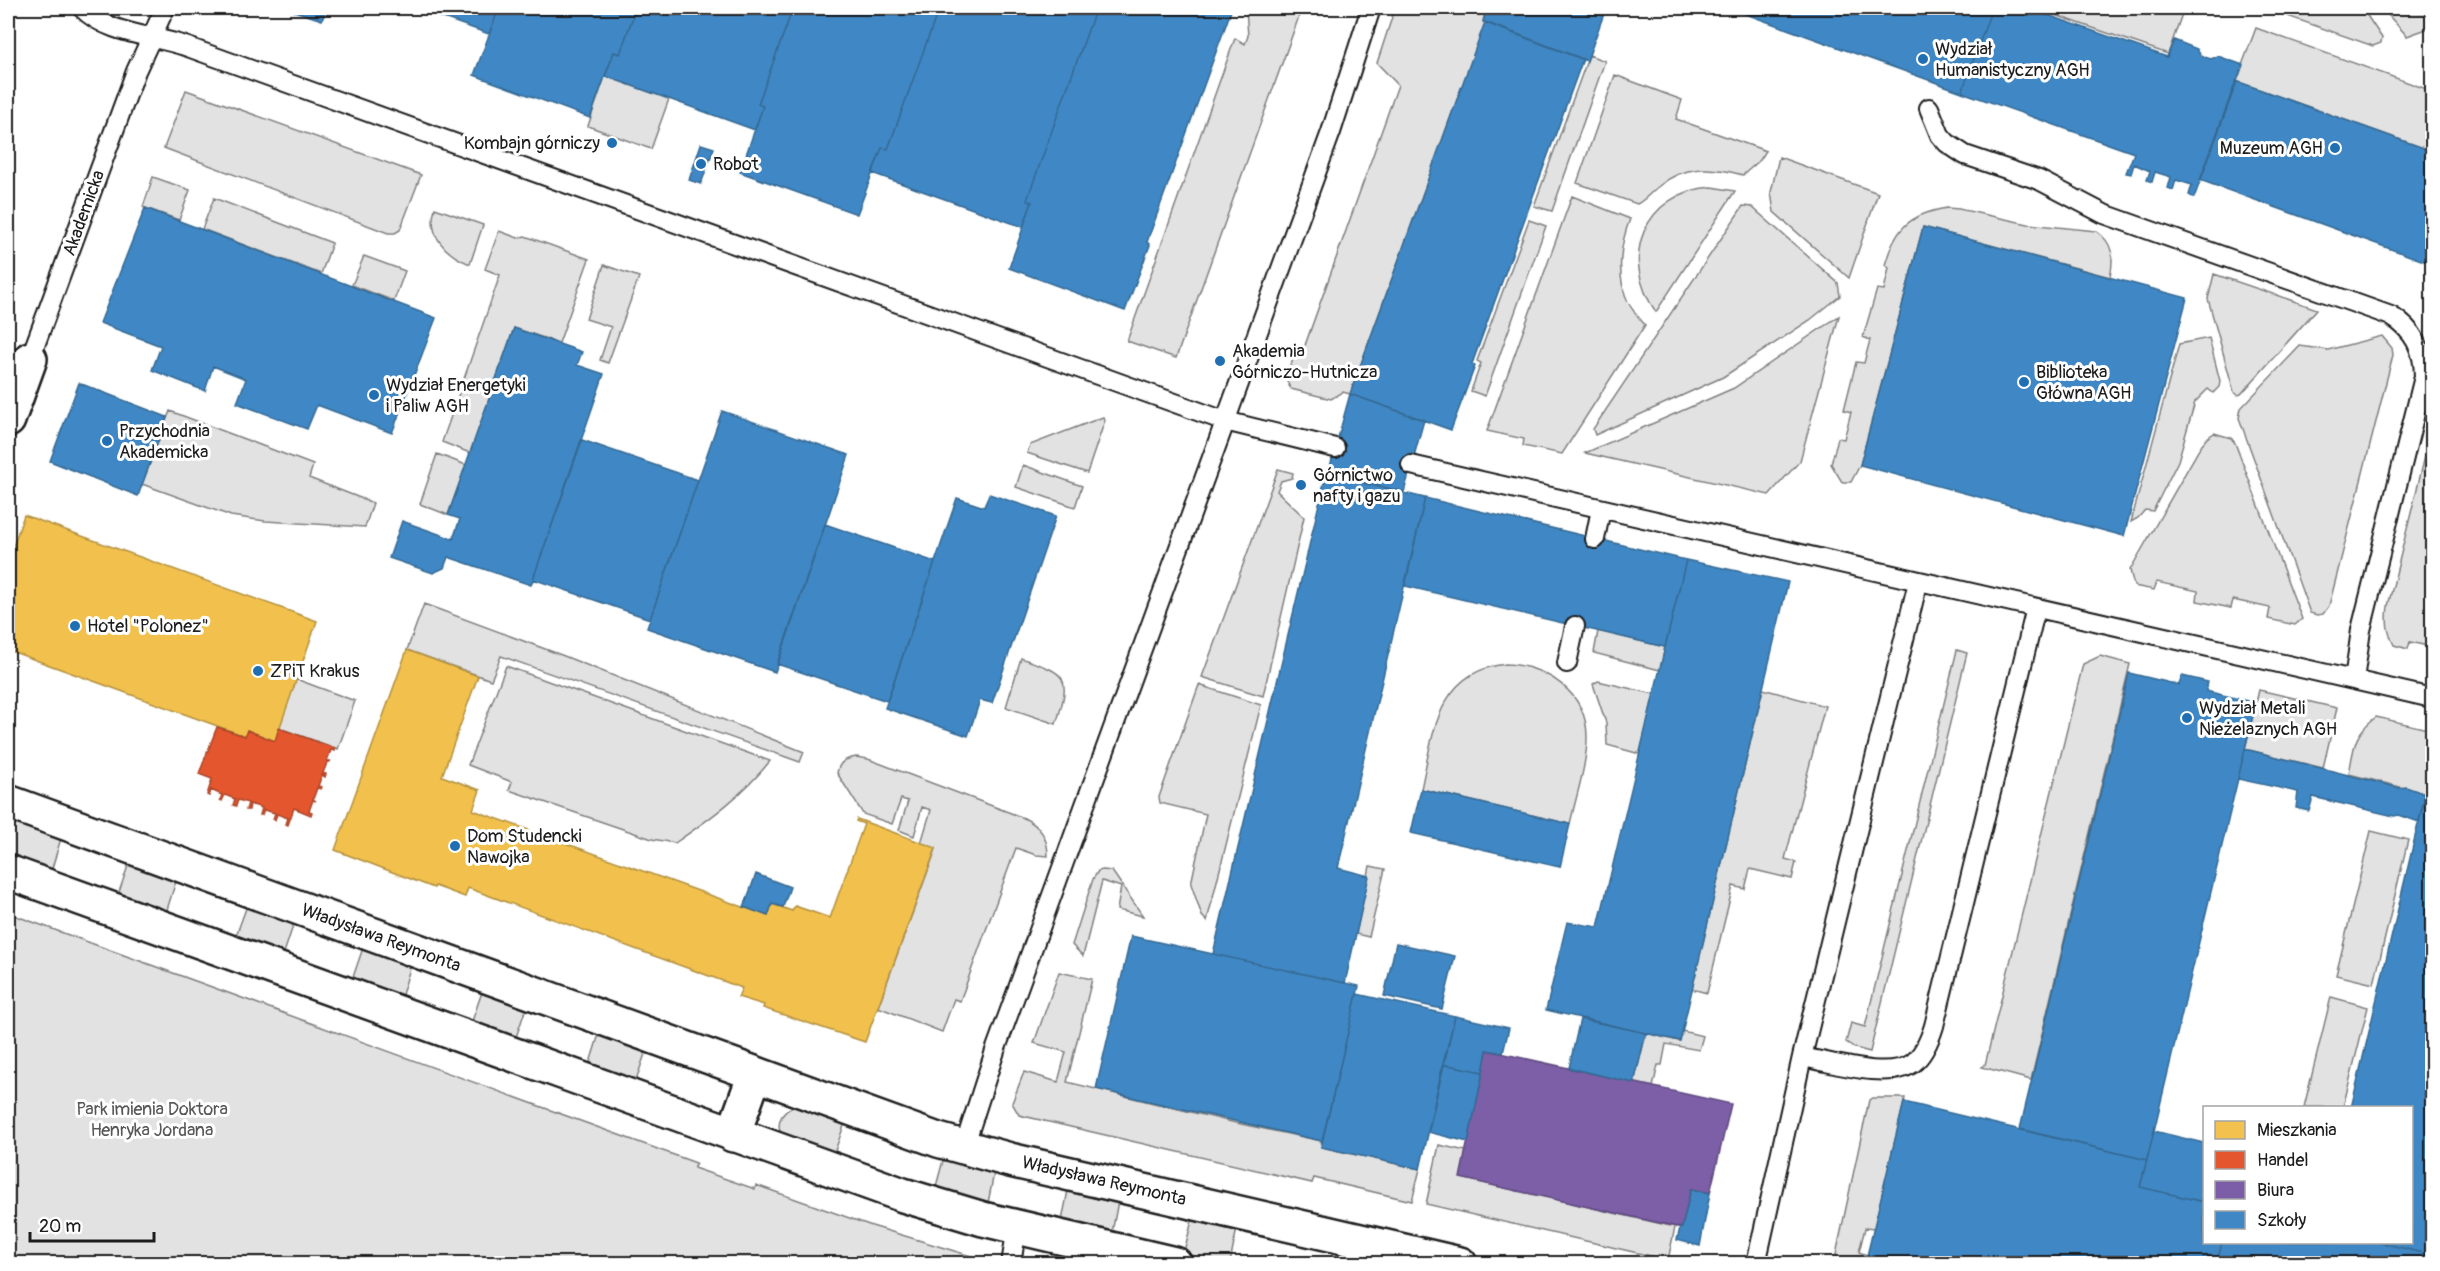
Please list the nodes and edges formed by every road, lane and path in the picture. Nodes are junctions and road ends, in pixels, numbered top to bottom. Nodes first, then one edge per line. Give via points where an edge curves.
1 (82, 8) edge
2 (165, 8) edge
3 (1371, 8) edge
4 (152, 36) junction
5 (1929, 108) dead end
6 (30, 359) joint
7 (8, 420) edge
8 (1225, 421) junction
9 (1335, 448) dead end
10 (1411, 465) dead end
11 (1601, 509) junction
12 (1595, 538) dead end
13 (1918, 582) junction
14 (2036, 608) junction
15 (1575, 626) dead end
16 (1567, 663) dead end
17 (2354, 680) junction
18 (2433, 698) edge
19 (8, 802) edge
20 (8, 872) edge
21 (1802, 1057) junction
22 (755, 1074) junction
23 (733, 1135) junction
24 (964, 1147) junction
25 (1017, 1227) junction
26 (1011, 1263) edge
27 (1175, 1263) edge
28 (1460, 1263) edge
29 (1756, 1263) edge

1 - 4 lane via 102,22
2 - 4 lane, Akademicka
3 - 8 lane via 1331,132
4 - 6 lane, Akademicka
4 - 8 lane
5 - 17 lane via 1940,135 1965,155 2039,180 2104,214 2391,316 2413,334 2422,353 2424,377 2361,630
6 - 7 street, Akademicka
8 - 9 lane
8 - 24 lane via 990,1065
10 - 11 lane
11 - 12 lane
11 - 13 lane
13 - 14 lane
13 - 21 lane
14 - 17 lane
14 - 21 lane via 1926,1047 1914,1062 1891,1071
15 - 16 lane
17 - 18 lane
19 - 22 street, Władysława Reymonta
20 - 23 street
21 - 29 lane
22 - 23 street
22 - 24 street, Władysława Reymonta
23 - 25 street via 903,1195
24 - 28 street, Władysława Reymonta
25 - 26 lane
25 - 27 street

